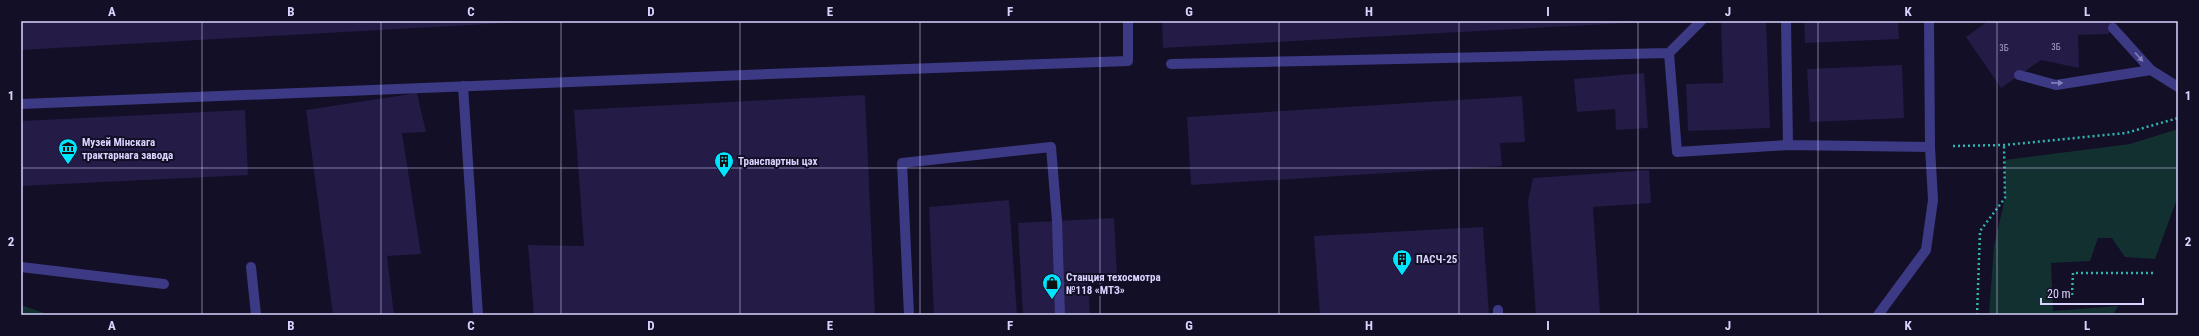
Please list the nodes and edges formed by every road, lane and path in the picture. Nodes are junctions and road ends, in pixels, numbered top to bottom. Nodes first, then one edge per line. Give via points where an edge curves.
1 (1128, 21) edge
2 (1701, 21) edge
3 (1786, 21) edge
4 (1929, 21) edge
5 (2113, 28) dead end
6 (1669, 54) junction
7 (1171, 64) dead end
8 (2150, 70) junction
9 (2019, 76) dead end
10 (462, 86) junction
11 (2178, 87) edge
12 (21, 104) edge
13 (2178, 118) edge
14 (1788, 145) junction
15 (2004, 145) junction
16 (1930, 147) junction
17 (21, 267) edge
18 (251, 267) dead end
19 (2156, 273) dead end
20 (164, 284) dead end
21 (2072, 295) dead end
22 (256, 315) edge
23 (478, 315) edge
24 (909, 315) edge
25 (1060, 315) edge
26 (1878, 315) edge
27 (1977, 315) edge

1 - 10 lane via 1128,61
2 - 6 lane
3 - 14 lane
4 - 16 lane
5 -> 8 lane
6 - 7 lane
6 - 14 lane via 1677,152
9 -> 8 lane via 2056,85
8 - 11 lane
10 - 12 lane
10 - 23 lane
13 - 15 path via 2126,134
14 - 16 lane
15 - 16 path
15 - 27 path via 2005,198 1980,230
16 - 26 lane via 1933,200 1926,250
17 - 20 lane
18 - 22 lane
19 - 21 path via 2073,274
24 - 25 lane via 902,163 1051,147 1057,221

